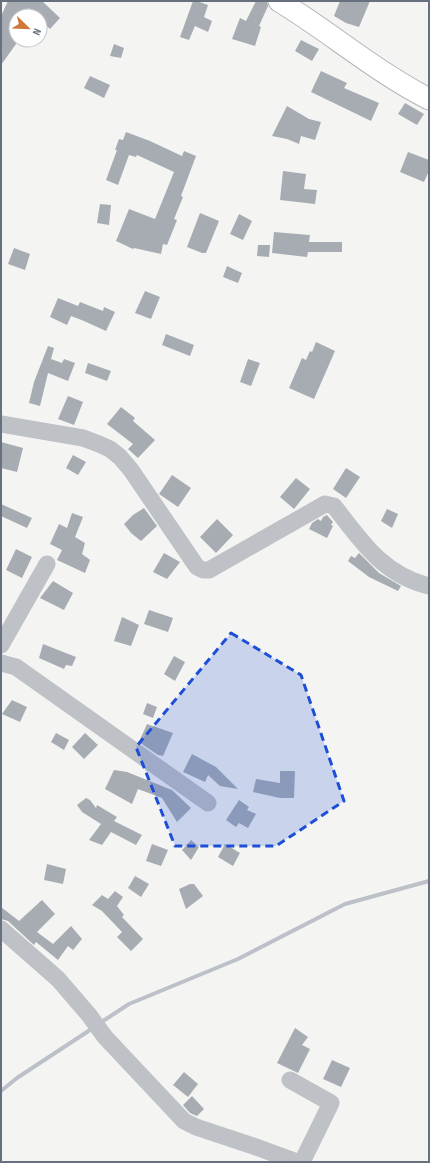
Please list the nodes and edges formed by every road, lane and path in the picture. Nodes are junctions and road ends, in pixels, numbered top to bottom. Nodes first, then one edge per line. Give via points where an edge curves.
1 (279, 1) edge
2 (429, 99) edge
3 (1, 424) edge
4 (47, 564) dead end
5 (429, 586) edge
6 (1, 644) edge
7 (1, 663) edge
8 (208, 804) dead end
9 (1, 929) edge
10 (290, 1080) dead end
11 (297, 1162) edge
12 (302, 1162) edge

1 - 2 main road
3 - 5 street via 83,438 110,449 131,470 197,567 203,570 209,570 329,504 334,506 382,563 414,581
4 - 6 street
7 - 8 street via 16,667
9 - 11 street via 58,979 105,1037 189,1125
10 - 12 street via 331,1103

